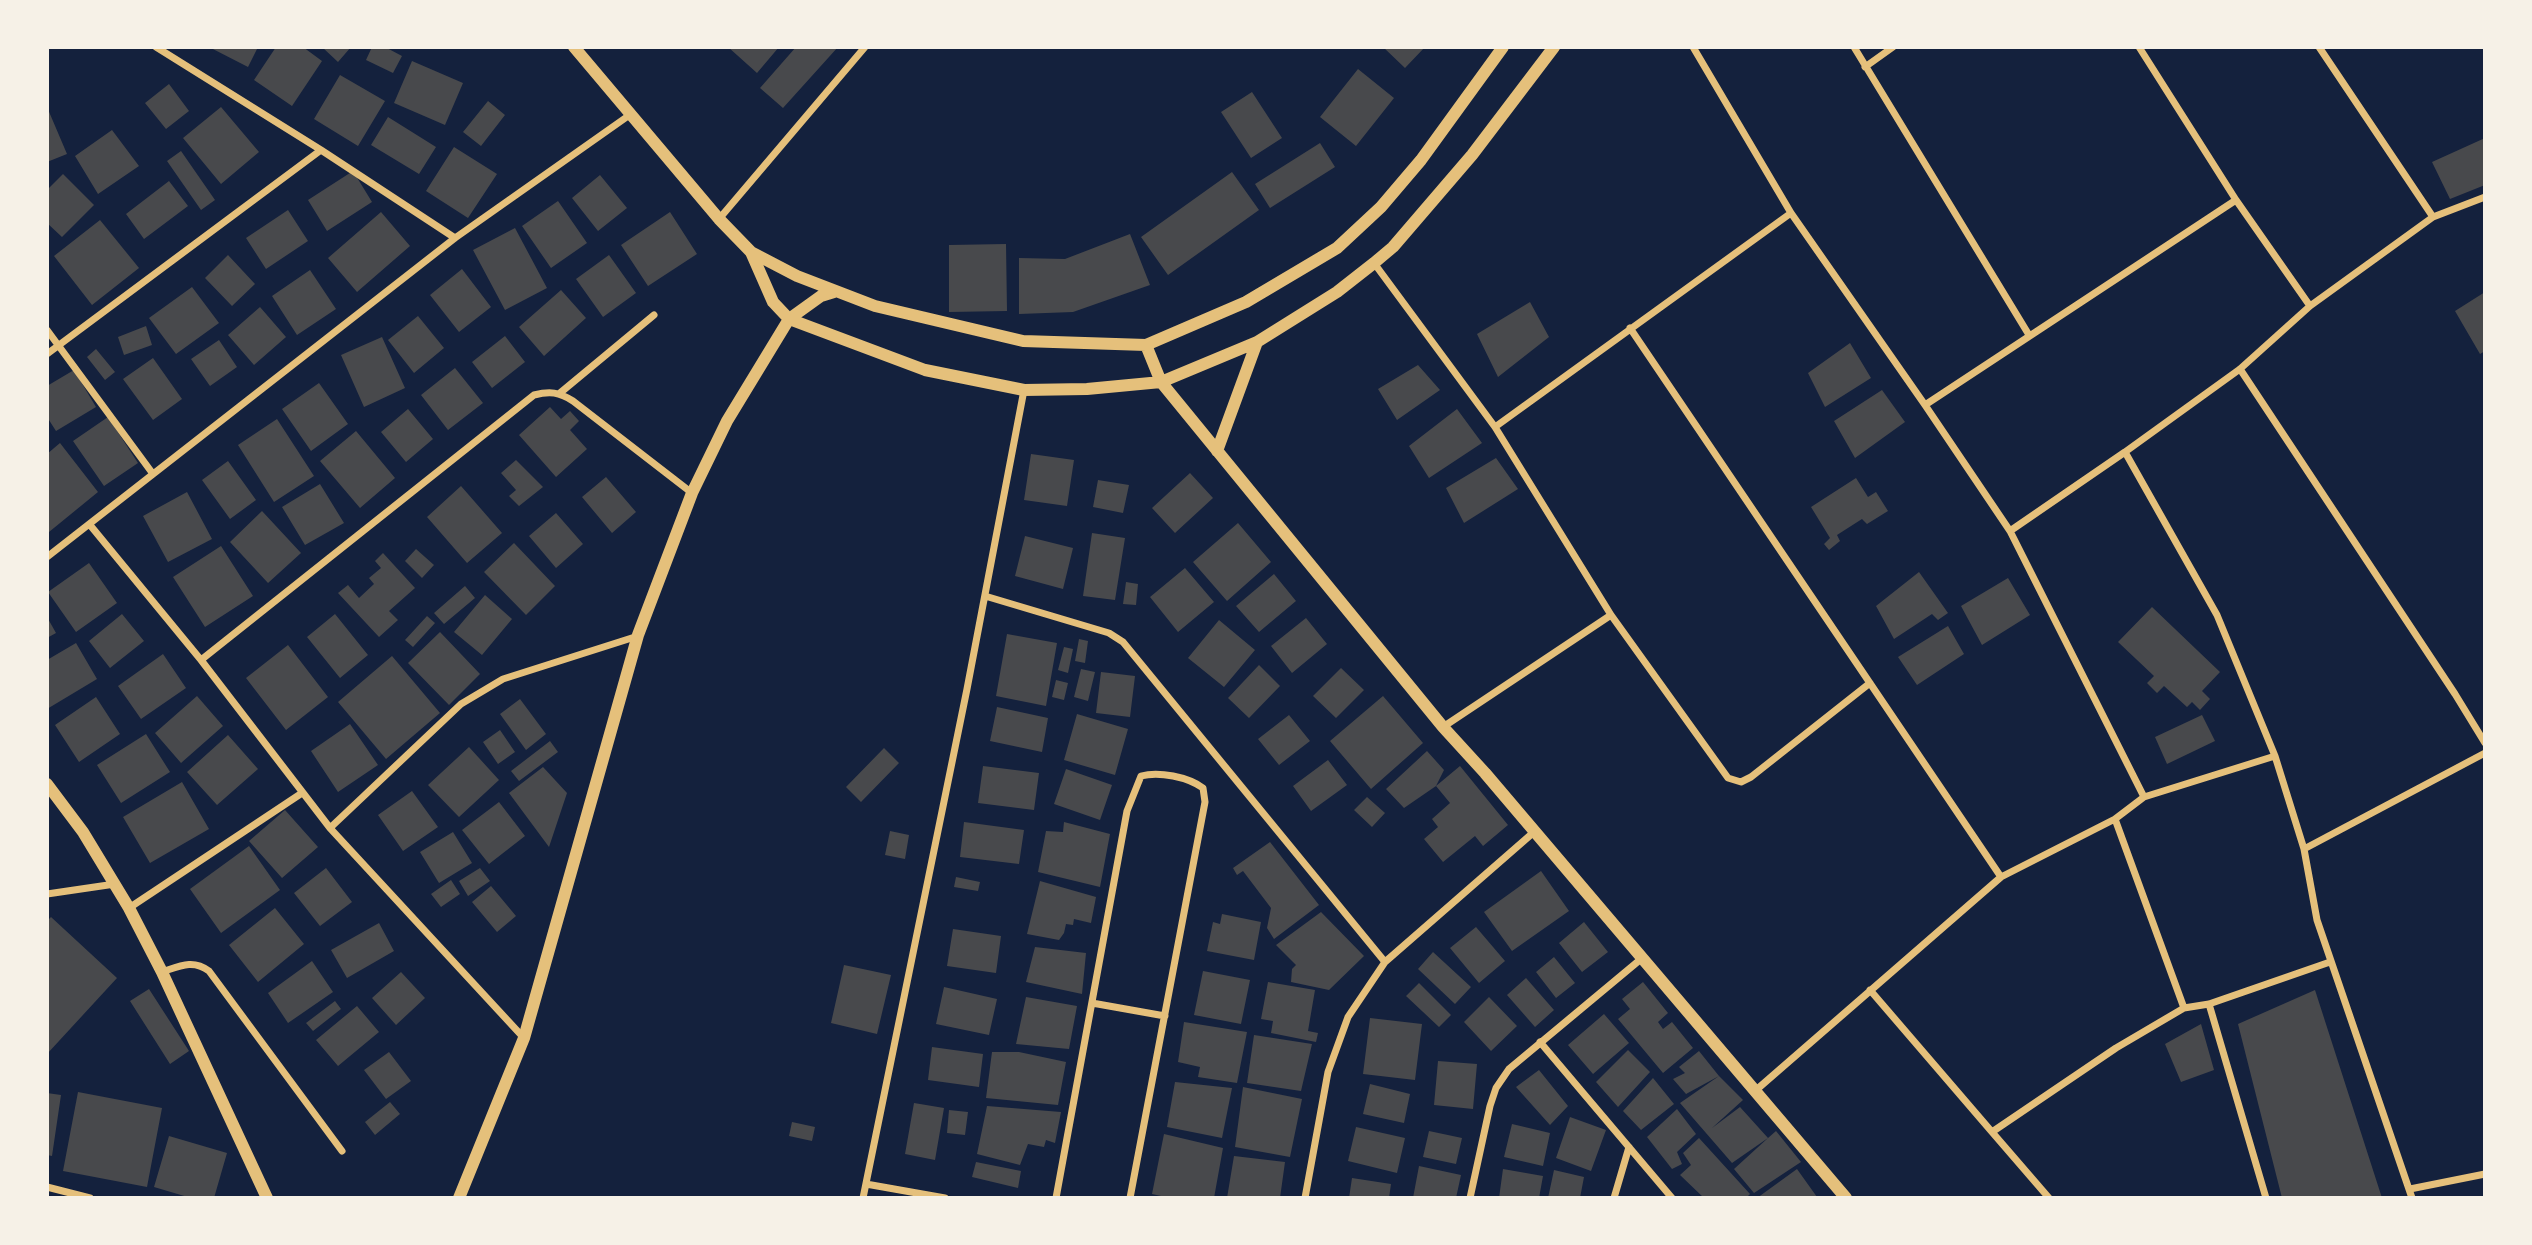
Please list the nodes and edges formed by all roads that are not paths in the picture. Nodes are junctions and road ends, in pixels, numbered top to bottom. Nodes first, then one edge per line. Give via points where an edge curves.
1 (574, 47) edge
2 (865, 47) edge
3 (1503, 47) edge
4 (1554, 47) edge
5 (1693, 47) edge
6 (1854, 47) edge
7 (1893, 47) edge
8 (2139, 47) edge
9 (2319, 47) edge
10 (159, 48) edge
11 (1865, 67) junction
12 (631, 114) junction
13 (321, 150) junction
14 (2485, 197) edge
15 (2236, 200) junction
16 (1791, 214) junction
17 (2432, 217) junction
18 (719, 219) junction
19 (455, 238) junction
20 (751, 252) junction
21 (1374, 263) junction
22 (834, 292) junction
23 (2310, 306) junction
24 (654, 315) dead end
25 (789, 319) junction
26 (1630, 328) junction
27 (47, 330) edge
28 (2029, 335) junction
29 (1257, 342) junction
30 (1146, 345) junction
31 (59, 346) junction
32 (47, 354) edge
33 (2240, 369) junction
34 (1161, 382) junction
35 (1024, 390) junction
36 (560, 393) junction
37 (1925, 405) junction
38 (1494, 426) junction
39 (1217, 451) junction
40 (2125, 452) junction
41 (153, 474) junction
42 (692, 493) junction
43 (90, 525) junction
44 (2010, 531) junction
45 (47, 557) edge
46 (985, 596) junction
47 (1612, 615) junction
48 (639, 635) junction
49 (201, 660) junction
50 (1870, 683) junction
51 (1443, 727) junction
52 (2485, 743) edge
53 (2485, 753) edge
54 (2275, 756) junction
55 (47, 784) edge
56 (302, 793) junction
57 (2144, 797) junction
58 (2115, 819) junction
59 (330, 828) junction
60 (1534, 832) junction
61 (2304, 849) junction
62 (2001, 877) junction
63 (115, 884) junction
64 (47, 894) edge
65 (129, 908) junction
66 (1641, 958) junction
67 (1385, 962) junction
68 (2330, 962) junction
69 (162, 972) junction
70 (1870, 990) junction
71 (1092, 1003) junction
72 (2210, 1004) junction
73 (2184, 1008) junction
74 (1165, 1016) junction
75 (524, 1038) junction
76 (1540, 1042) junction
77 (1755, 1091) junction
78 (1992, 1132) junction
79 (1629, 1147) junction
80 (342, 1151) dead end
81 (2485, 1174) edge
82 (866, 1184) junction
83 (47, 1187) edge
84 (2410, 1189) junction
85 (461, 1196) edge
86 (266, 1197) edge
87 (90, 1198) edge
88 (863, 1198) edge
89 (945, 1198) edge
90 (1056, 1198) edge
91 (1130, 1198) edge
92 (1304, 1198) edge
93 (1470, 1198) edge
94 (1614, 1198) edge
95 (1672, 1198) edge
96 (1846, 1198) edge
97 (2049, 1198) edge
98 (2266, 1198) edge
99 (2412, 1198) edge

1 - 12 street
2 - 18 street
3 - 30 street via 1421,160 1381,207 1337,248 1246,302
4 - 21 street via 1472,155
5 - 16 street
6 - 11 street
7 - 11 street
8 - 15 street
9 - 17 street
10 - 13 street
11 - 28 street
12 - 18 street
12 - 19 street
13 - 19 street
13 - 31 street
14 - 17 street
15 - 23 street
15 - 28 street
16 - 26 street
16 - 37 street
17 - 23 street
18 - 20 street
19 - 41 street
20 - 22 street
20 - 25 street via 772,302
21 - 29 street
21 - 38 street
22 - 25 street
22 - 30 street via 1023,341
23 - 33 street
24 - 36 street
25 - 35 street via 925,370
25 - 42 street via 727,421
26 - 38 street
26 - 50 street
27 - 31 street
28 - 37 street
29 - 34 street
29 - 39 street
30 - 34 street
31 - 32 street
31 - 41 street
33 - 40 street
33 - 52 street
34 - 35 street
34 - 39 street
35 - 46 street
36 - 42 street
36 - 49 street via 534,395
37 - 44 street
38 - 47 street
39 - 51 street
40 - 44 street
40 - 54 street via 2217,615
41 - 43 street
42 - 48 street
43 - 45 street
43 - 49 street
44 - 57 street
46 - 67 street via 1124,642
46 - 82 street
47 - 50 street via 1728,778 1741,782
47 - 51 street
48 - 59 street via 503,679 461,704
48 - 75 street
49 - 56 street
50 - 62 street
51 - 60 street
53 - 61 street
54 - 57 street
54 - 61 street
55 - 63 street
56 - 59 street
56 - 65 street
57 - 58 street
58 - 62 street
58 - 73 street
59 - 75 street
60 - 66 street
60 - 67 street
61 - 68 street
62 - 70 street
63 - 64 street
63 - 65 street
65 - 69 street
66 - 76 street
66 - 77 street
67 - 92 street via 1348,1017 1328,1072
68 - 72 street
68 - 84 street
69 - 80 street via 190,963 209,971
69 - 86 street
70 - 77 street
70 - 78 street
71 - 74 street
71 - 74 street via 1127,811 1141,776 1151,773 1194,781 1203,788 1205,802
71 - 90 street
72 - 73 street
72 - 98 street
73 - 78 street
74 - 91 street
75 - 85 street
76 - 79 street
76 - 93 street via 1508,1069 1496,1088
77 - 96 street
78 - 97 street
79 - 94 street
79 - 95 street
81 - 84 street
82 - 88 street
82 - 89 street
83 - 87 street
84 - 99 street

